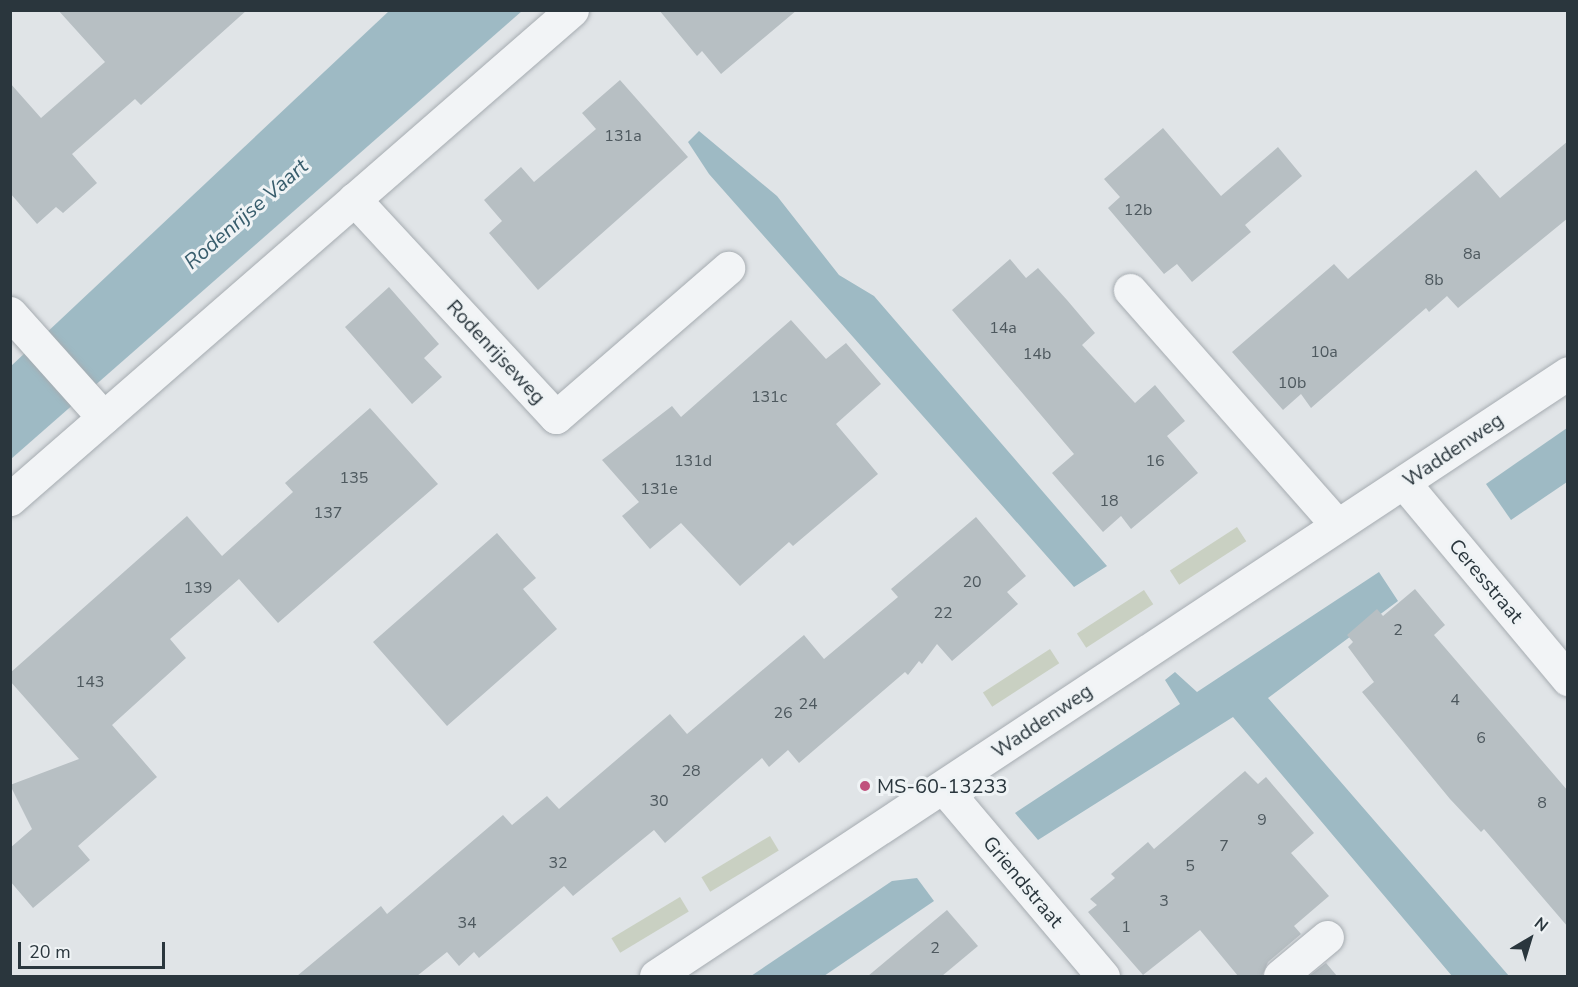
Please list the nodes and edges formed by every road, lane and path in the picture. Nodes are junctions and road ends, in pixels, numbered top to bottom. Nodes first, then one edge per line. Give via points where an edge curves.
1 (572, 10) edge
2 (354, 199) junction
3 (728, 267) dead end
4 (1130, 290) dead end
5 (10, 313) edge
6 (1568, 373) edge
7 (95, 407) junction
8 (1404, 483) junction
9 (10, 499) edge
10 (1337, 525) junction
11 (1568, 679) edge
12 (943, 787) junction
13 (1327, 937) dead end
14 (656, 976) edge
15 (1103, 976) edge
16 (1280, 976) edge

1 - 2 street
2 - 3 street, Rodenrijseweg via 556,417
2 - 7 street
4 - 10 street
5 - 7 street
6 - 8 street, Waddenweg
7 - 9 street
8 - 10 street, Waddenweg
8 - 11 street, Ceresstraat
10 - 12 street, Waddenweg
12 - 14 street, Waddenweg
12 - 15 street, Griendstraat
13 - 16 street

